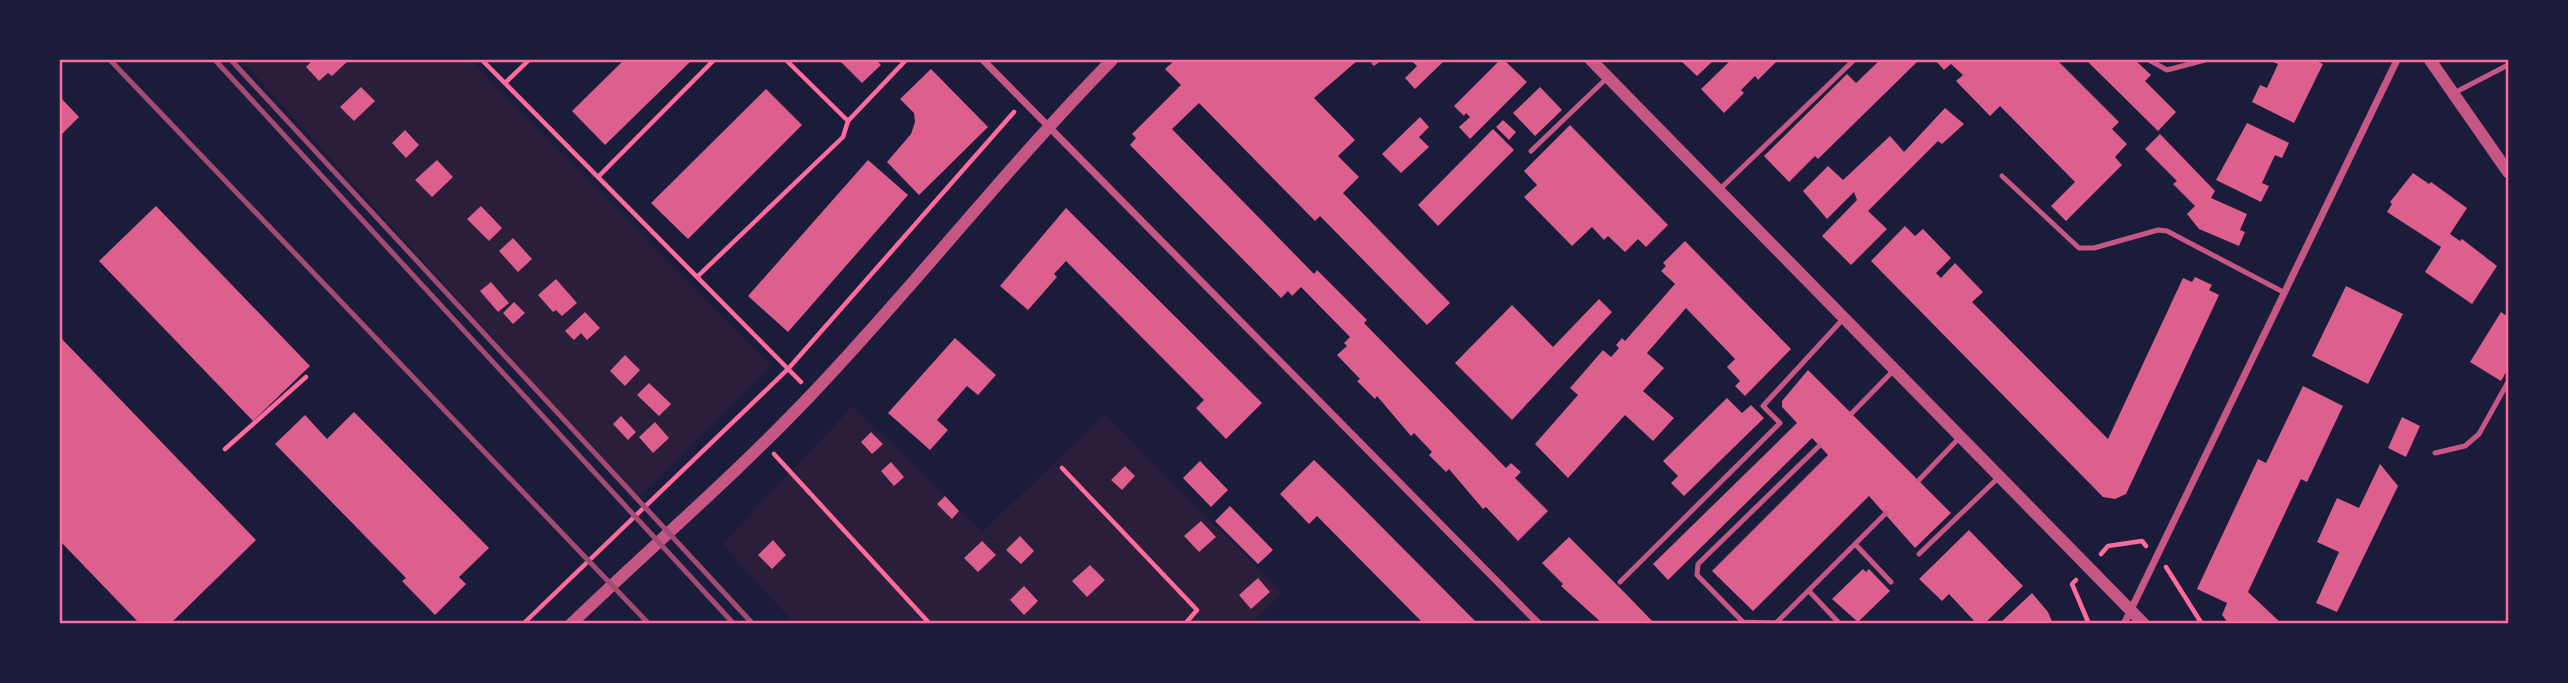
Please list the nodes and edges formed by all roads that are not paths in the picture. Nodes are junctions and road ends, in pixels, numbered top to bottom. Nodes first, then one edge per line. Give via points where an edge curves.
1 (983, 60) edge
2 (1112, 60) edge
3 (1591, 60) edge
4 (1854, 60) edge
5 (2149, 60) edge
6 (2205, 60) edge
7 (2397, 60) edge
8 (2430, 60) edge
9 (2508, 65) edge
10 (1608, 77) junction
11 (2454, 93) junction
12 (1048, 125) junction
13 (1531, 151) dead end
14 (2505, 158) edge
15 (2508, 172) edge
16 (2002, 176) dead end
17 (1719, 190) junction
18 (2285, 293) junction
19 (1844, 318) junction
20 (1894, 369) junction
21 (2508, 382) edge
22 (1852, 413) dead end
23 (1961, 436) junction
24 (1819, 446) dead end
25 (2435, 453) dead end
26 (2000, 475) junction
27 (1919, 480) dead end
28 (1886, 513) dead end
29 (1855, 544) junction
30 (1919, 554) dead end
31 (1620, 582) dead end
32 (1891, 582) dead end
33 (1808, 591) junction
34 (2130, 609) junction
35 (571, 624) edge
36 (1539, 624) edge
37 (1840, 624) edge
38 (2124, 624) edge
39 (2144, 624) edge

1 - 12 street
2 - 12 street
3 - 10 street
4 - 17 lane
5 - 6 lane via 2167,70
7 - 18 street
8 - 11 street
9 - 11 lane
10 - 13 lane
10 - 17 street
11 - 14 street
12 - 35 street via 764,444
12 - 36 street
14 - 15 street
16 - 18 lane via 2079,248 2167,231
17 - 19 street
18 - 34 street
19 - 20 street
19 - 31 lane via 1763,406 1780,423
20 - 22 lane
20 - 23 street
21 - 25 lane via 2479,435 2465,446
23 - 26 street
23 - 27 lane
24 - 33 lane via 1698,564 1697,575 1743,622 1776,622
26 - 30 lane
26 - 34 street
28 - 29 lane
29 - 32 lane
29 - 33 lane
33 - 37 lane
34 - 38 street
34 - 39 street

